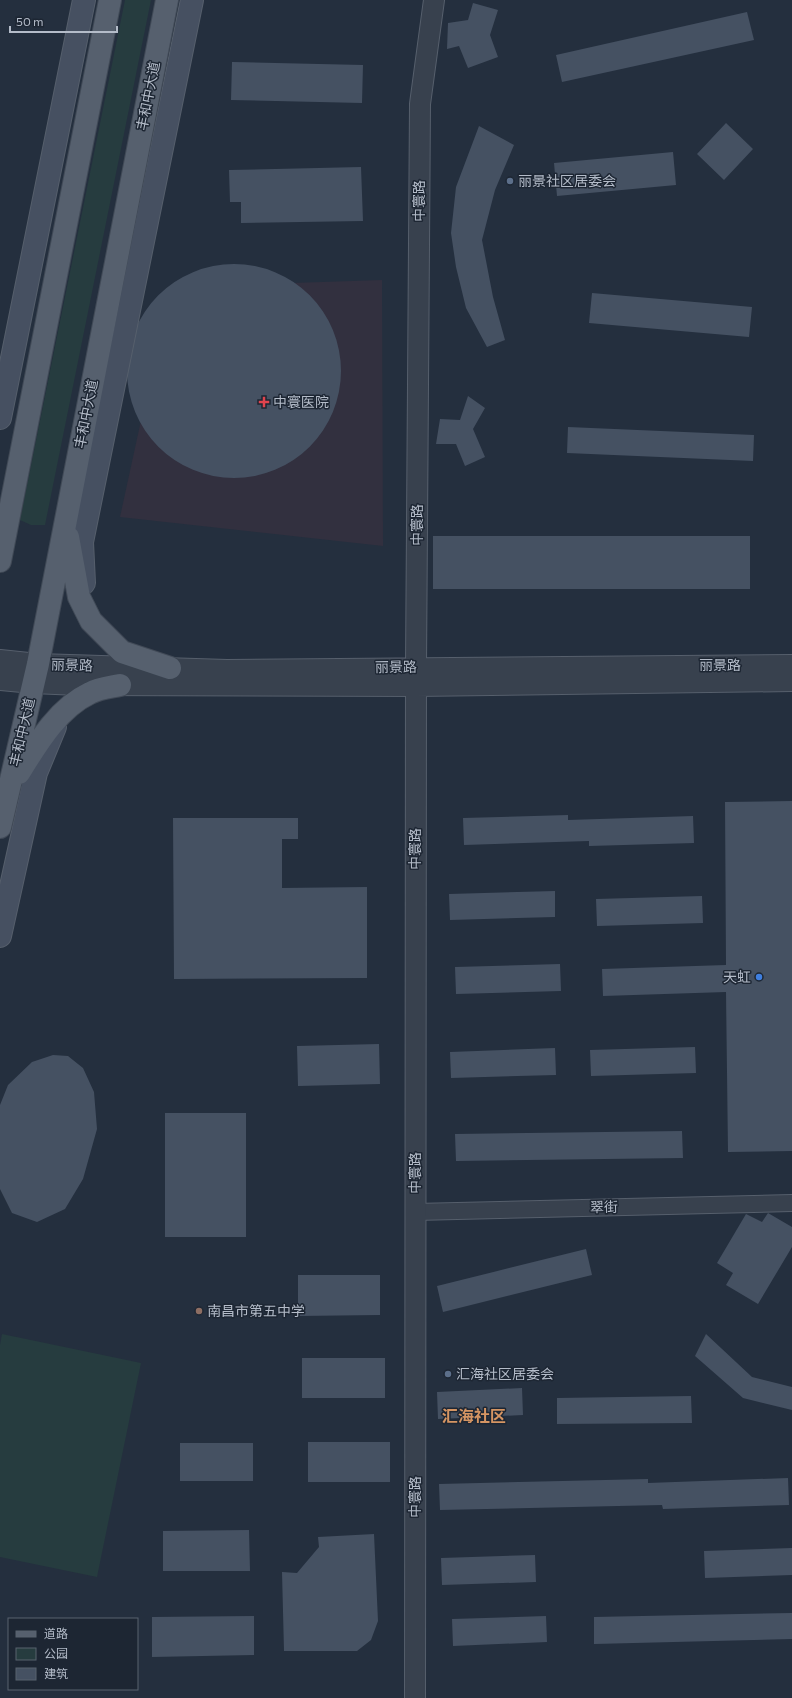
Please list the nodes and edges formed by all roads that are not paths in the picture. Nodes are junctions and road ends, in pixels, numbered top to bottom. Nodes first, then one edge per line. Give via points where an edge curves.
1 (84, 0) edge
2 (110, 0) edge
3 (166, 0) edge
4 (192, 0) edge
5 (434, 0) edge
6 (0, 418) edge
7 (12, 503) junction
8 (66, 522) junction
9 (0, 526) edge
10 (0, 561) edge
11 (91, 622) junction
12 (0, 660) edge
13 (792, 665) edge
14 (170, 668) junction
15 (35, 674) junction
16 (416, 676) junction
17 (0, 680) edge
18 (792, 681) edge
19 (120, 685) junction
20 (59, 717) junction
21 (8, 791) junction
22 (0, 827) edge
23 (0, 936) edge
24 (792, 1203) edge
25 (415, 1212) junction
26 (415, 1698) edge

1 - 6 main road
2 - 7 main road
3 - 8 main road, 丰和中大道
4 - 11 main road via 82,542 82,576
5 - 16 street, 中寰路 via 420,104
7 - 9 main road
7 - 10 main road
8 - 11 main road via 80,597
8 - 15 main road, 丰和中大道
11 - 14 main road via 122,652
12 - 15 street, 丽景路
13 - 16 street, 丽景路
14 - 15 street, 丽景路
14 - 16 street, 丽景路
15 - 17 street, 丽景路
15 - 19 street, 丽景路
15 - 21 main road, 丰和中大道
16 - 18 street, 丽景路
16 - 19 street, 丽景路
16 - 25 street, 中寰路
19 - 20 main road via 91,692
20 - 21 main road via 34,748
20 - 23 main road via 36,773
21 - 22 main road, 丰和中大道
24 - 25 street, 翠街
25 - 26 street, 中寰路

